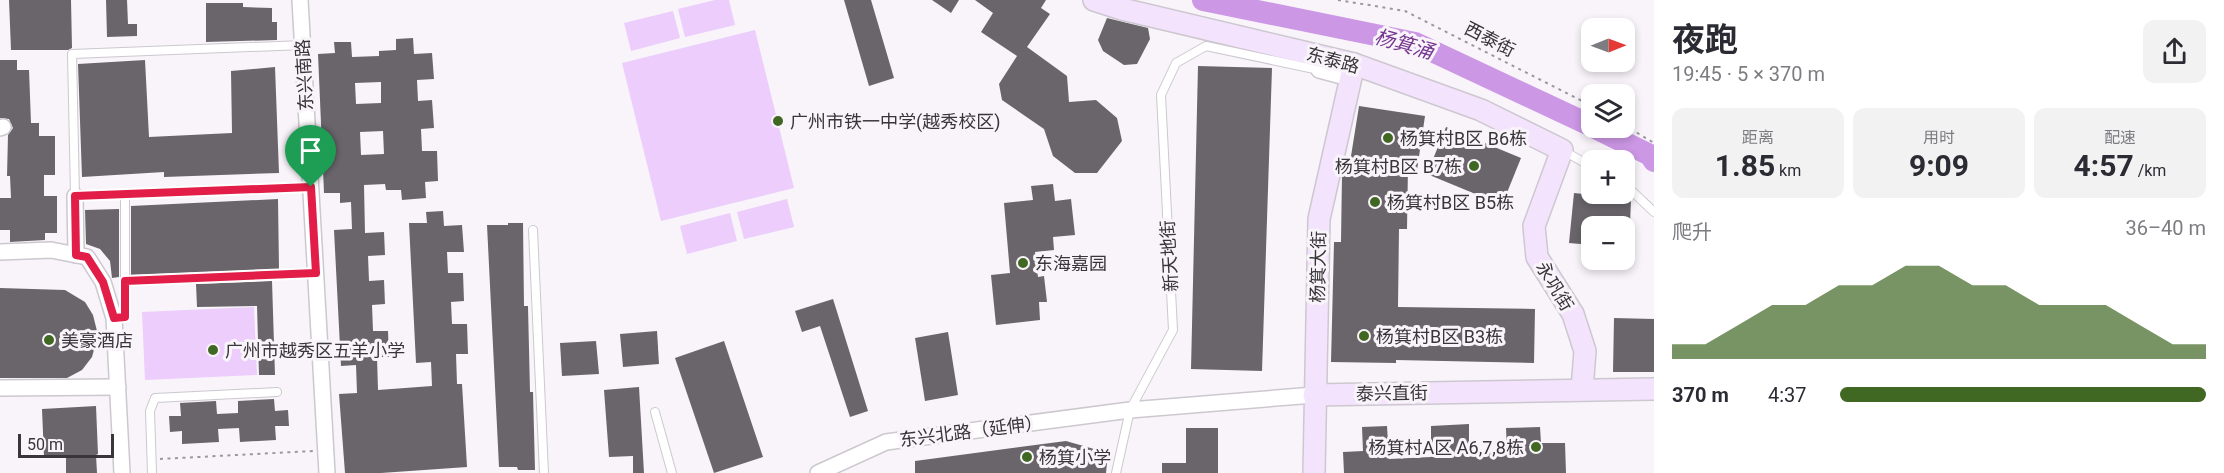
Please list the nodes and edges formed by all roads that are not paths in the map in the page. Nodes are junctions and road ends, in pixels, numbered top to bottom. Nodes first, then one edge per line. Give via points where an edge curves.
1 (300, 0) edge
2 (1094, 0) edge
3 (303, 45) junction
4 (1319, 70) joint
5 (1351, 71) junction
6 (1562, 150) junction
7 (1581, 161) edge
8 (311, 187) junction
9 (125, 194) junction
10 (1635, 194) edge
11 (75, 196) junction
12 (1654, 212) edge
13 (533, 230) dead end
14 (0, 252) edge
15 (76, 255) junction
16 (316, 273) junction
17 (125, 281) junction
18 (114, 318) junction
19 (118, 387) junction
20 (0, 388) edge
21 (1582, 389) junction
22 (1654, 389) edge
23 (277, 392) dead end
24 (1314, 394) junction
25 (1130, 410) junction
26 (655, 412) dead end
27 (122, 473) edge
28 (152, 473) edge
29 (327, 473) edge
30 (544, 473) edge
31 (672, 473) edge
32 (818, 473) edge
33 (1116, 473) edge
34 (1314, 473) edge

1 - 3 street, 东兴南路
2 - 5 street, 东泰路
3 - 8 street, 东兴南路
3 - 11 lane via 72,54
4 - 5 street
4 - 25 lane, 新天地街 via 1206,46 1176,63 1161,95 1173,330
5 - 6 street, 东泰路 via 1481,110
5 - 24 street, 杨箕大街 via 1319,219
6 - 7 lane
6 - 21 street, 永巩街 via 1534,226 1537,257 1573,314 1585,351
8 - 9 lane
8 - 16 street, 东兴南路
9 - 11 lane
9 - 17 lane
10 - 12 lane
11 - 15 street
13 - 30 lane
14 - 15 street via 51,249
15 - 18 street via 87,257 103,282
16 - 17 lane
16 - 29 street, 东兴南路
17 - 18 lane via 125,317
18 - 19 street
19 - 20 street
19 - 27 street
21 - 22 street, 泰兴直街
21 - 24 street, 泰兴直街
23 - 28 lane via 155,398 150,411
24 - 25 street, 泰兴直街
24 - 34 street, 杨箕大街
25 - 32 street, 东兴北路（延伸） via 886,442
25 - 33 lane, 新天地街
26 - 31 lane

